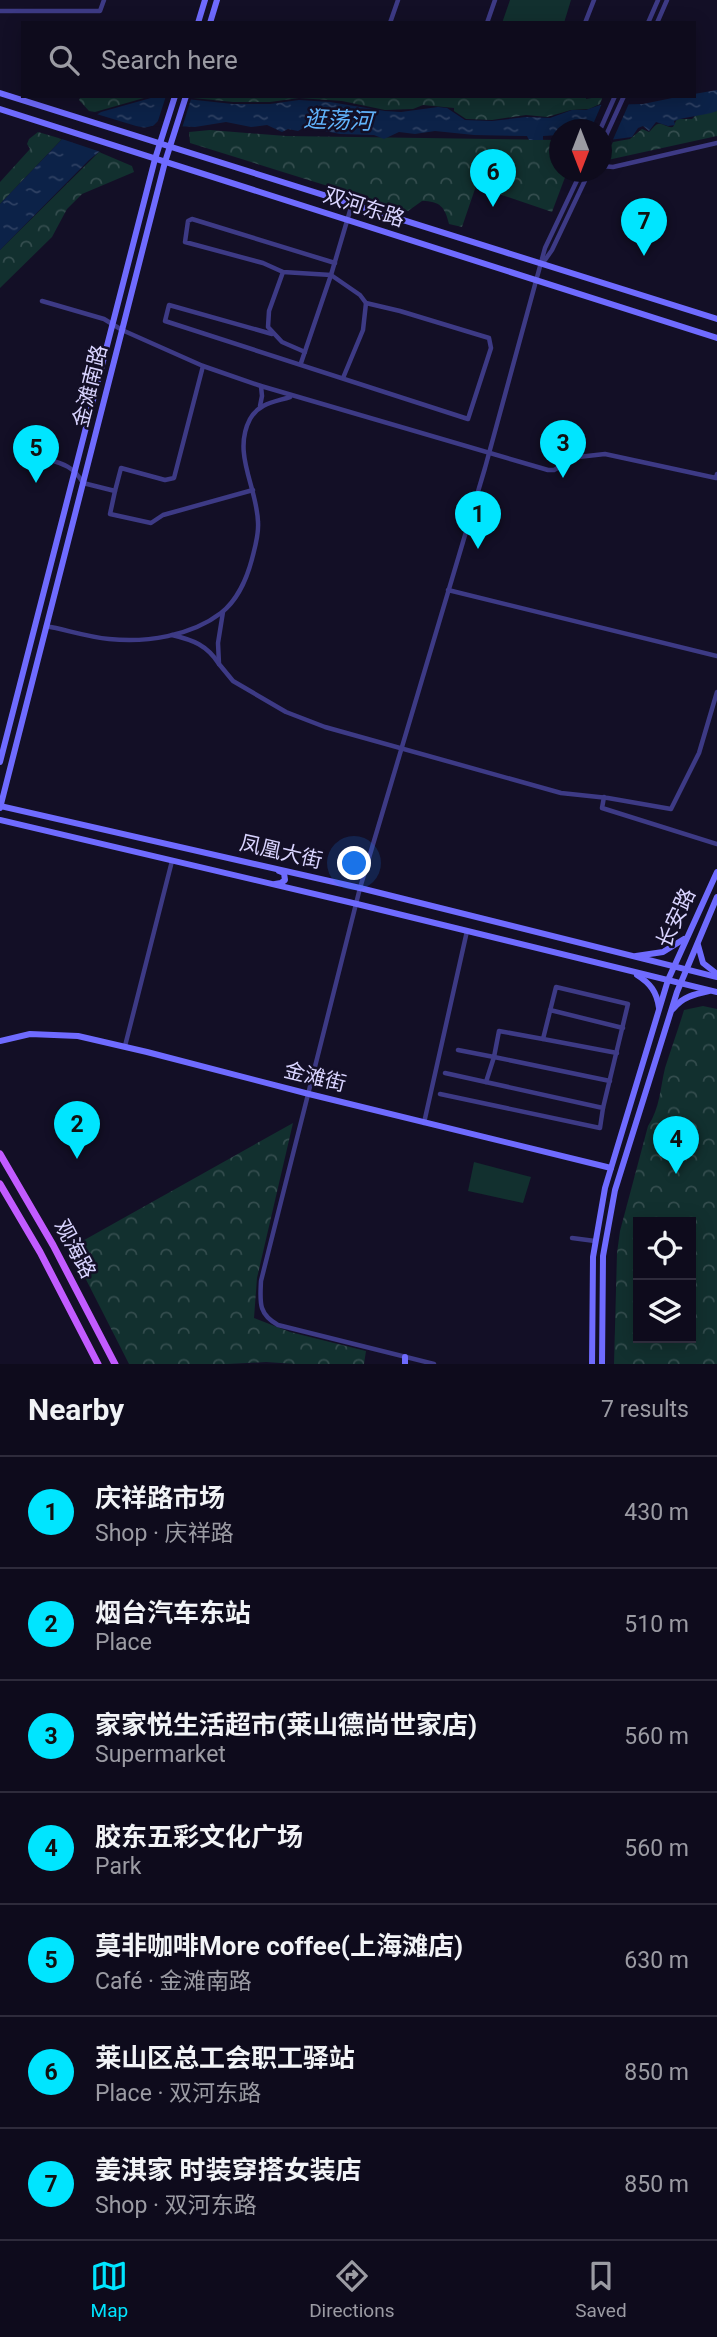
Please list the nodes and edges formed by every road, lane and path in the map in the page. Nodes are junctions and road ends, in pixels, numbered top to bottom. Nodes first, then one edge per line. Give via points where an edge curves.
1 (104, 0) edge
2 (205, 0) edge
3 (217, 0) edge
4 (398, 0) edge
5 (495, 0) edge
6 (594, 0) edge
7 (658, 0) edge
8 (667, 0) edge
9 (0, 11) edge
10 (199, 21) edge
11 (210, 21) edge
12 (391, 21) edge
13 (488, 21) edge
14 (586, 21) edge
15 (649, 21) edge
16 (658, 21) edge
17 (0, 93) edge
18 (174, 98) edge
19 (185, 98) edge
20 (614, 98) edge
21 (623, 98) edge
22 (0, 109) edge
23 (605, 119) edge
24 (612, 121) edge
25 (160, 143) junction
26 (717, 144) edge
27 (170, 146) junction
28 (155, 159) junction
29 (165, 162) junction
30 (612, 167) edge
31 (576, 182) edge
32 (584, 182) edge
33 (352, 204) junction
34 (347, 220) junction
35 (335, 264) junction
36 (542, 264) junction
37 (283, 272) junction
38 (331, 275) junction
39 (537, 280) junction
40 (42, 301) dead end
41 (366, 303) junction
42 (717, 318) edge
43 (112, 324) junction
44 (122, 330) junction
45 (272, 334) junction
46 (717, 338) edge
47 (305, 352) junction
48 (301, 363) junction
49 (202, 366) junction
50 (344, 378) junction
51 (261, 386) junction
52 (292, 397) junction
53 (260, 406) junction
54 (489, 453) junction
55 (47, 458) dead end
56 (75, 470) junction
57 (717, 477) edge
58 (83, 483) junction
59 (115, 491) junction
60 (253, 491) junction
61 (448, 590) junction
62 (223, 612) junction
63 (47, 626) junction
64 (171, 635) junction
65 (717, 656) edge
66 (219, 664) junction
67 (717, 692) edge
68 (8, 731) junction
69 (19, 734) junction
70 (401, 748) junction
71 (0, 762) edge
72 (604, 797) junction
73 (0, 806) edge
74 (40, 815) junction
75 (0, 820) edge
76 (38, 829) junction
77 (717, 844) edge
78 (172, 860) junction
79 (270, 868) junction
80 (717, 872) edge
81 (266, 883) junction
82 (360, 888) junction
83 (717, 897) edge
84 (357, 904) junction
85 (451, 911) junction
86 (444, 925) junction
87 (467, 931) junction
88 (688, 935) junction
89 (698, 942) junction
90 (629, 956) junction
91 (673, 967) junction
92 (629, 970) junction
93 (686, 970) junction
94 (717, 976) edge
95 (668, 980) junction
96 (681, 983) junction
97 (714, 991) edge
98 (550, 1010) junction
99 (659, 1011) junction
100 (670, 1014) junction
101 (622, 1028) junction
102 (543, 1039) junction
103 (0, 1041) edge
104 (125, 1046) junction
105 (458, 1050) dead end
106 (617, 1053) junction
107 (494, 1057) junction
108 (445, 1073) dead end
109 (610, 1081) junction
110 (486, 1082) junction
111 (309, 1094) junction
112 (440, 1094) dead end
113 (603, 1108) junction
114 (424, 1123) junction
115 (0, 1153) edge
116 (611, 1168) junction
117 (621, 1171) junction
118 (0, 1184) edge
119 (572, 1238) dead end
120 (595, 1241) junction
121 (405, 1361) edge
122 (98, 1364) edge
123 (115, 1364) edge
124 (434, 1364) edge
125 (592, 1364) edge
126 (602, 1364) edge

1 - 9 street via 100,11
2 - 10 street
3 - 11 street
4 - 12 street
5 - 13 street
6 - 14 street
7 - 15 street
8 - 16 street
17 - 25 street, 双河东路
18 - 25 street, 金滩南路
19 - 27 street, 金滩南路
20 - 23 street
21 - 24 street
22 - 28 street, 双河东路
25 - 27 street, 双河东路
25 - 28 street, 金滩南路
26 - 30 street
27 - 29 street, 金滩南路
27 - 33 street, 双河东路
28 - 29 street, 双河东路
28 - 43 street, 金滩南路
29 - 34 street, 双河东路
29 - 44 street, 金滩南路
31 - 36 street
32 - 36 street
33 - 34 street
33 - 36 street, 双河东路
34 - 35 street
34 - 39 street, 双河东路
35 - 37 street via 188,221 185,242
35 - 38 street
36 - 39 street
36 - 42 street, 双河东路
37 - 38 street
37 - 45 street via 269,311
38 - 41 street
38 - 47 street
39 - 46 street, 双河东路
39 - 54 street
40 - 43 street
41 - 50 street via 363,330
41 - 50 street via 489,338 487,363 468,419
43 - 44 street
43 - 56 street, 金滩南路
44 - 49 street
44 - 58 street, 金滩南路
45 - 47 street
45 - 48 street via 170,304 165,321
47 - 48 street
48 - 50 street
49 - 51 street
49 - 59 street via 176,475 165,480 121,468
51 - 52 street
51 - 53 street
52 - 53 street
52 - 54 street
53 - 60 street via 249,420 243,447
54 - 57 street via 548,470 578,457 605,454
54 - 61 street
55 - 56 street
56 - 58 street
56 - 68 street, 金滩南路
58 - 59 street
58 - 63 street, 金滩南路
59 - 60 street via 110,514 151,523 163,515
60 - 62 street via 256,546 245,581
61 - 65 street
61 - 70 street
62 - 64 street
62 - 66 street
63 - 64 street via 108,639
63 - 69 street, 金滩南路
64 - 66 street via 194,640 210,650
66 - 70 street via 233,681 286,712
67 - 72 street via 699,753 671,809
68 - 69 street
68 - 71 street, 金滩南路
69 - 73 street, 金滩南路
70 - 72 street via 561,793
70 - 82 street
72 - 77 street via 602,808
73 - 74 street, 凤凰大街
74 - 76 street via 57,824 55,829
74 - 79 street, 凤凰大街
75 - 76 street, 凤凰大街
76 - 78 street, 凤凰大街
78 - 81 street, 凤凰大街
78 - 104 street
79 - 81 street via 284,873 285,880
79 - 82 street, 凤凰大街
80 - 88 street, 长安路
81 - 84 street, 凤凰大街
82 - 84 street
82 - 85 street, 凤凰大街
83 - 89 street, 长安路
84 - 86 street, 凤凰大街
84 - 111 street
85 - 86 street via 427,913 430,920
85 - 90 street, 凤凰大街
86 - 87 street, 凤凰大街
87 - 92 street, 凤凰大街
87 - 114 street
88 - 90 street via 663,952
88 - 91 street, 长安路
89 - 93 street, 长安路
89 - 94 street via 703,963
90 - 91 street, 凤凰大街
91 - 93 street, 凤凰大街
91 - 95 street, 长安路
92 - 95 street, 凤凰大街
92 - 99 street via 649,983
93 - 94 street, 凤凰大街
93 - 96 street, 长安路
95 - 96 street, 凤凰大街
95 - 99 street, 长安路
96 - 97 street, 凤凰大街
96 - 100 street, 长安路
97 - 100 street via 682,1000
98 - 101 street
98 - 101 street via 556,987 628,1004
98 - 102 street
99 - 116 street, 长安路
100 - 117 street, 长安路
101 - 106 street
102 - 106 street
102 - 107 street via 499,1031
103 - 104 street, 金滩街 via 51,1034
104 - 111 street, 金滩街
105 - 107 street
106 - 109 street
107 - 109 street
107 - 110 street
108 - 110 street
109 - 113 street
110 - 113 street
111 - 114 street, 金滩街
111 - 121 street via 261,1281 262,1310 269,1320 291,1330
112 - 113 street via 600,1128
114 - 116 street, 金滩街
115 - 123 main road, 观海路
116 - 117 street, 金滩街
116 - 120 street, 长安路
117 - 126 street, 长安路 via 603,1256
118 - 122 main road, 观海路
119 - 120 street
120 - 125 street, 长安路
121 - 124 street

